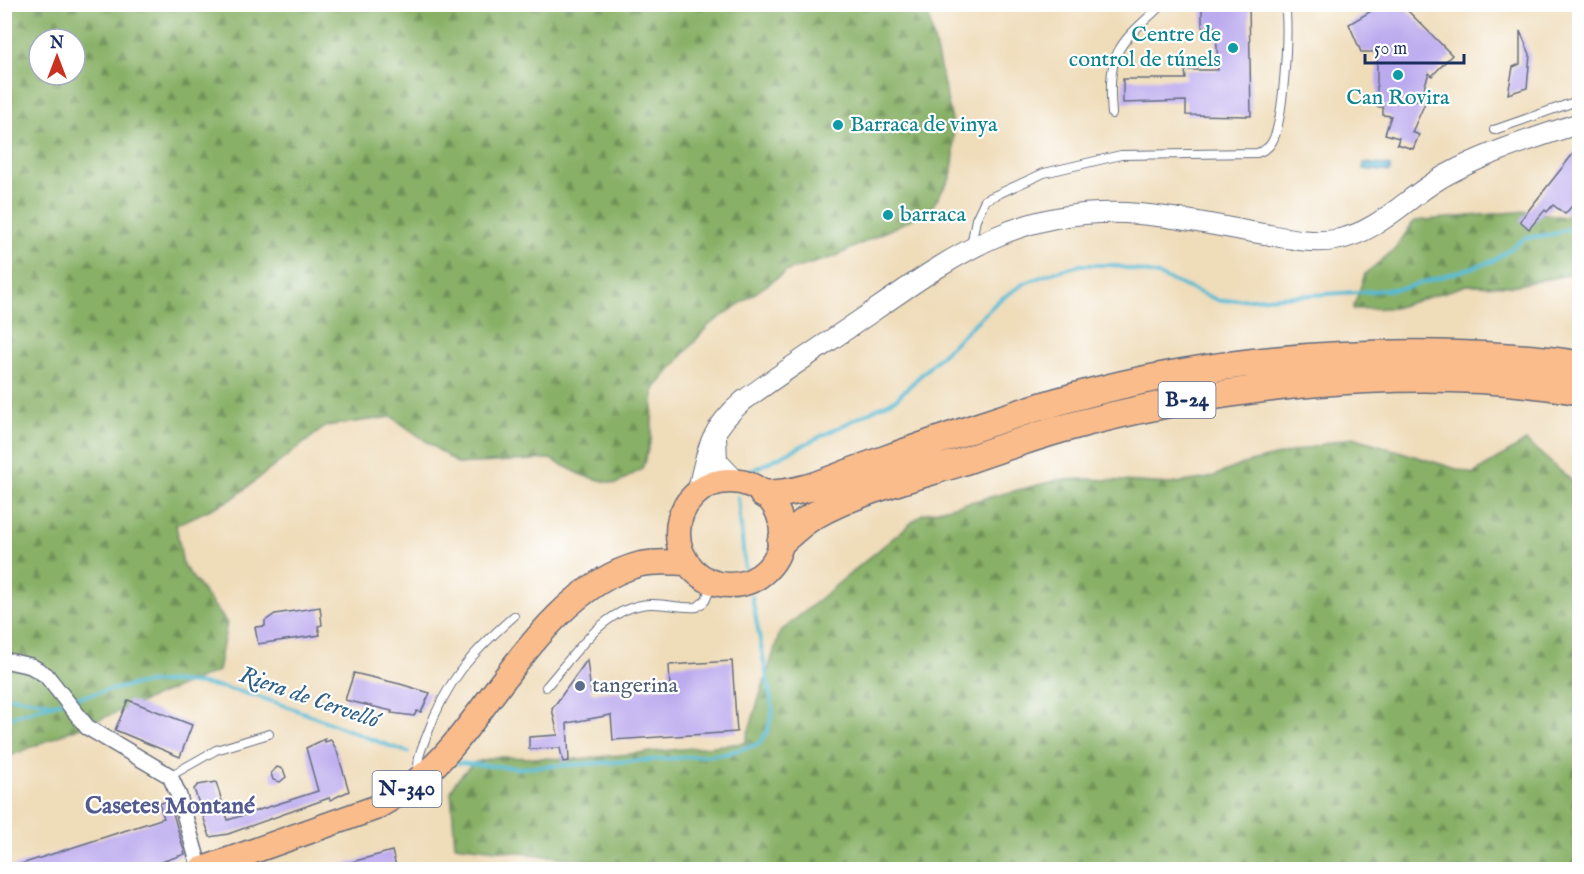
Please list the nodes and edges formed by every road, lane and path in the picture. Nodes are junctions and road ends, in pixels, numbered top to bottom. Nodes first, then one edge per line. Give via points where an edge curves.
1 (1163, 4) edge
2 (1285, 4) edge
3 (1580, 100) edge
4 (1112, 114) dead end
5 (1580, 123) edge
6 (1494, 130) dead end
7 (971, 247) junction
8 (1580, 365) edge
9 (1580, 391) edge
10 (718, 429) junction
11 (737, 482) junction
12 (697, 494) junction
13 (763, 494) junction
14 (678, 529) junction
15 (781, 542) junction
16 (687, 563) junction
17 (641, 564) junction
18 (713, 583) junction
19 (514, 616) dead end
20 (4, 660) edge
21 (546, 687) dead end
22 (268, 734) dead end
23 (170, 776) junction
24 (420, 780) junction
25 (200, 869) edge

1 - 4 lane via 1123,40 1113,58
2 - 7 lane via 1286,61 1276,132 1270,146 1257,153 1121,155 1044,173 986,200 976,219
3 - 6 lane
5 - 7 street, N-340 via 1463,166 1427,186 1370,228 1337,240 1297,240 1166,217 1102,213 1039,221
7 - 10 street, N-340 via 759,389 731,411
8 - 13 highway, B-24 via 1491,355 1407,354 1302,357 1191,371 1070,398 803,490
9 - 15 highway, B-24 via 1492,381 1409,380 1313,384 1190,399 1062,429 878,489 810,517
10 - 11 street via 717,461
10 - 12 street, N-340 via 710,440
11 - 12 main road via 717,484
11 - 13 main road
12 - 14 main road, N-340 via 681,515
13 - 15 main road via 779,515
14 - 16 main road
14 - 17 main road, N-340
15 - 18 main road via 773,562 757,578 743,584
16 - 17 main road, N-340
16 - 18 main road
17 - 24 main road, N-340 via 591,590 552,622 450,749
18 - 21 lane via 705,601 697,607 649,604 614,615
19 - 24 lane via 443,693 416,763
20 - 23 street via 31,666 46,675 87,727
22 - 23 lane via 216,750
23 - 25 street
24 - 25 main road, N-340 via 375,808

